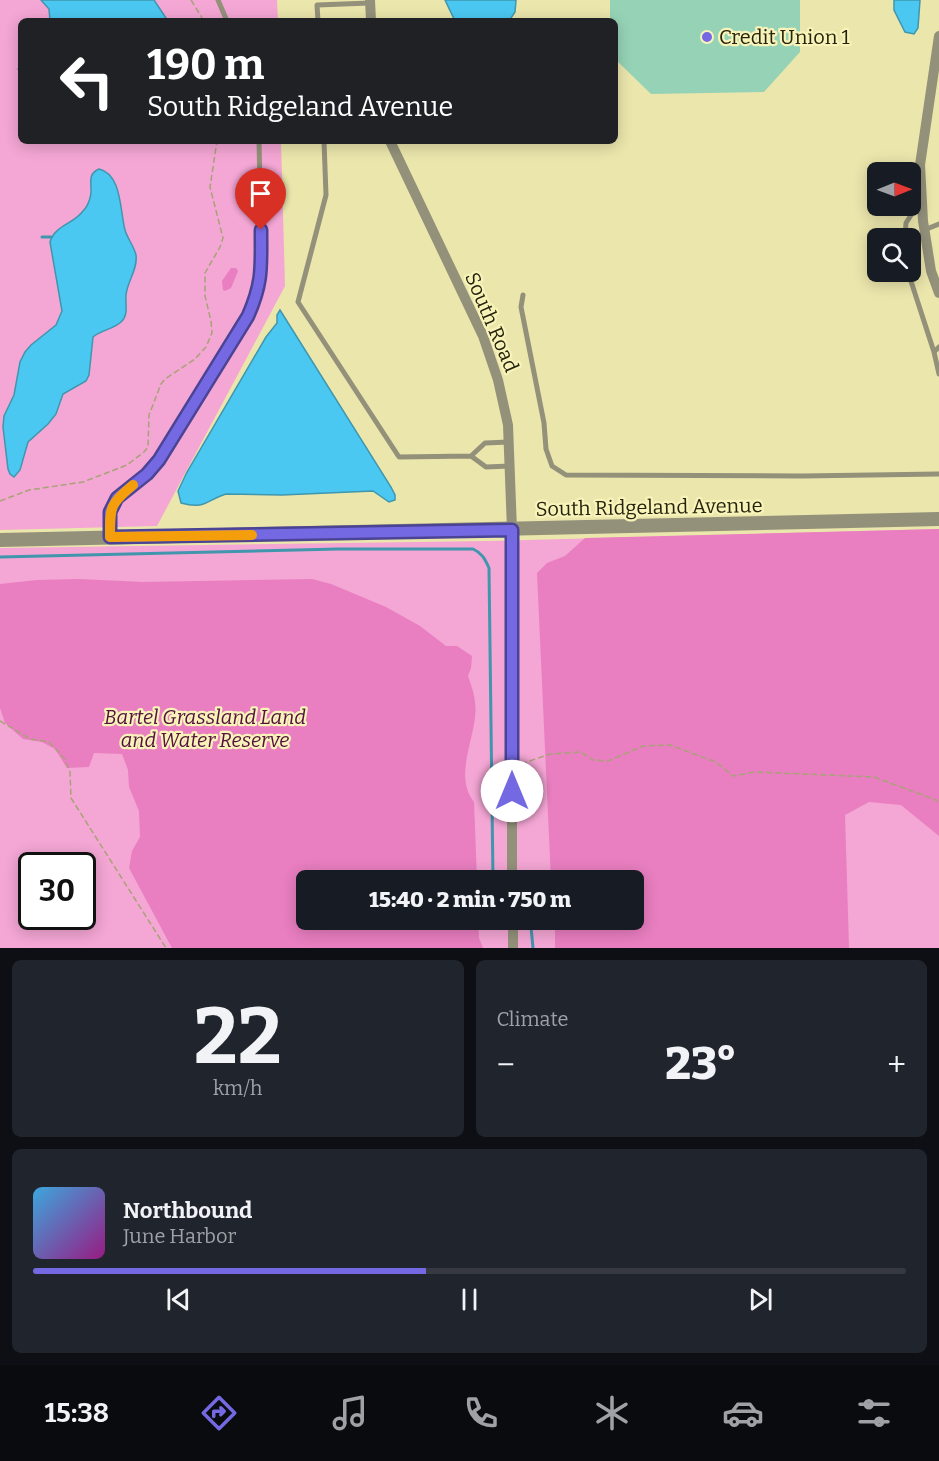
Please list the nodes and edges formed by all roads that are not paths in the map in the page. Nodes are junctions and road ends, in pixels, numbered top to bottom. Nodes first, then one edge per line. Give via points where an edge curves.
1 (218, 0) edge
2 (370, 2) edge
3 (226, 18) edge
4 (318, 18) edge
5 (370, 18) edge
6 (939, 36) edge
7 (259, 144) edge
8 (324, 144) edge
9 (391, 144) edge
10 (920, 162) edge
11 (921, 199) edge
12 (939, 224) edge
13 (924, 230) junction
14 (912, 282) edge
15 (939, 293) edge
16 (523, 295) dead end
17 (936, 349) edge
18 (939, 374) edge
19 (509, 442) junction
20 (471, 456) junction
21 (510, 466) junction
22 (939, 474) edge
23 (939, 519) edge
24 (512, 530) junction
25 (110, 537) junction
26 (0, 540) edge
27 (512, 870) edge
28 (513, 930) edge
29 (513, 948) edge

1 - 3 lane
2 - 4 lane via 317,5
2 - 5 street
6 - 10 street
7 - 25 lane via 262,275 258,294 159,460 117,498 110,512
8 - 20 lane via 326,195 298,302 399,458
9 - 19 street, South Road via 483,336 498,380
11 - 13 street
12 - 13 lane
13 - 15 street
14 - 17 lane
16 - 22 lane via 521,307 546,449 552,466 566,475
17 - 18 lane
19 - 20 lane via 485,443
19 - 21 street, South Road
20 - 21 lane via 486,467
21 - 24 street, South Road
23 - 24 street, South Ridgeland Avenue
24 - 25 street, South Ridgeland Avenue
24 - 27 street, South Road
25 - 26 street, South Ridgeland Avenue
28 - 29 street

